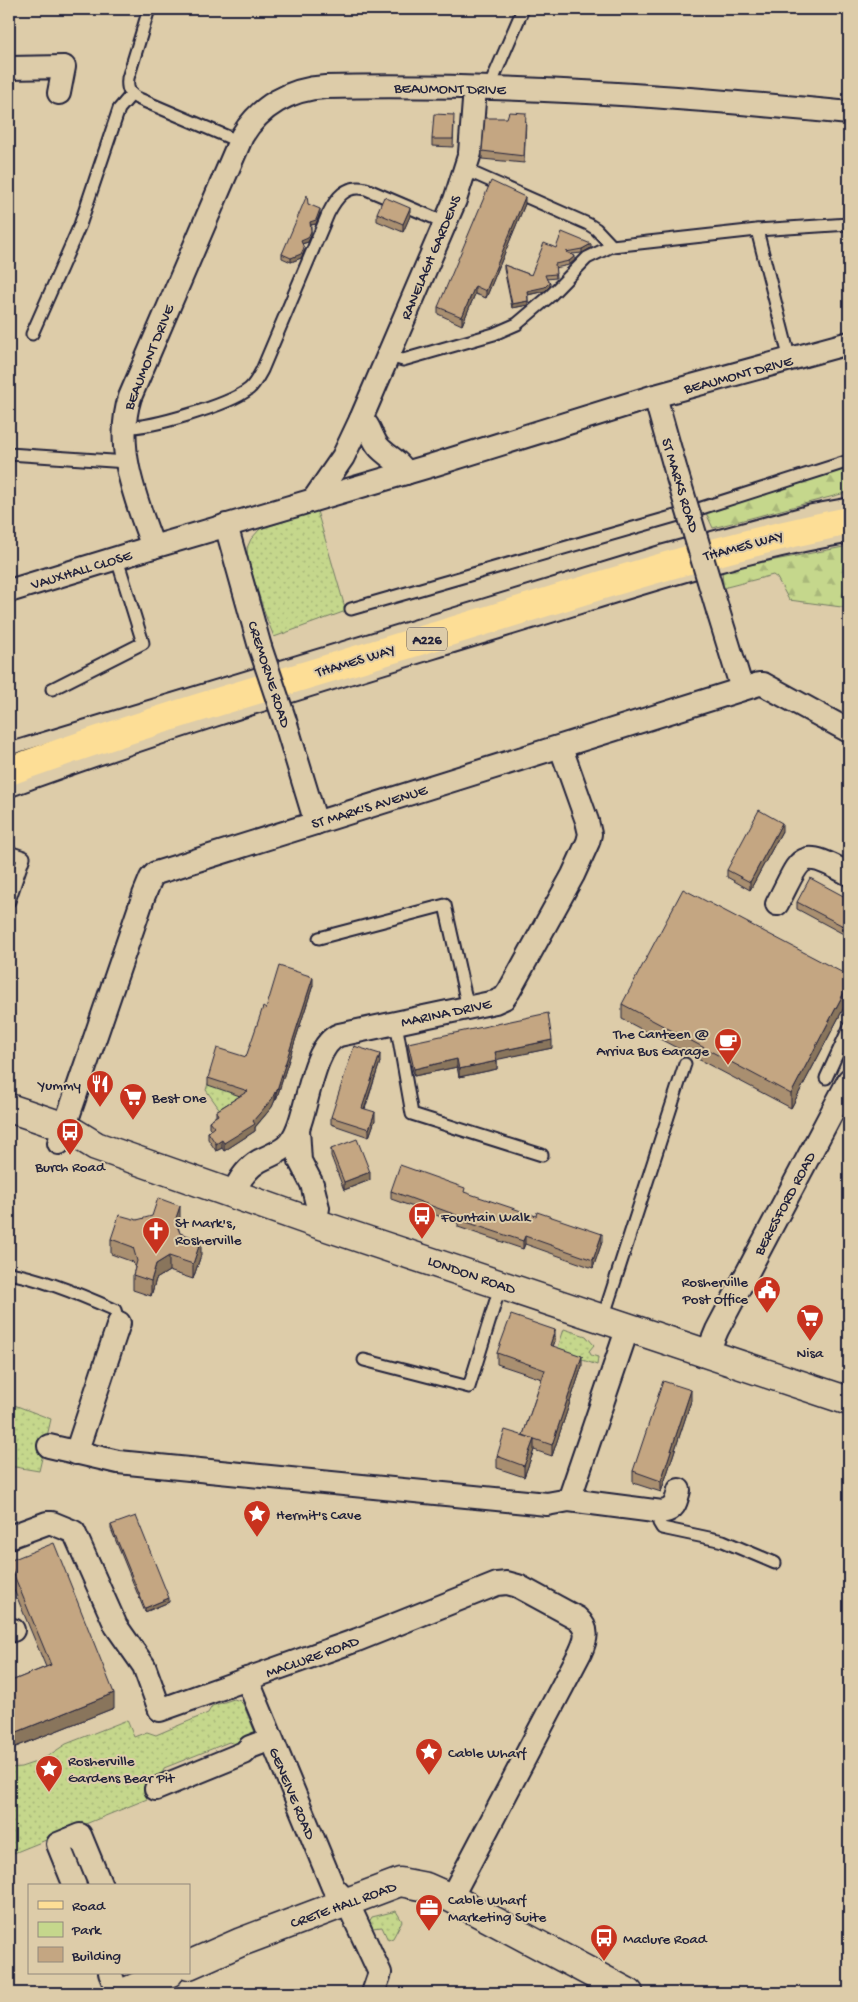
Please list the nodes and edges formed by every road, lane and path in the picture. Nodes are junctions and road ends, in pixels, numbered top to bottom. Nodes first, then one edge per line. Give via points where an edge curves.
1 (149, 9) edge
2 (522, 9) edge
3 (9, 68) edge
4 (482, 88) junction
5 (58, 93) dead end
6 (132, 95) junction
7 (849, 113) edge
8 (240, 142) junction
9 (466, 170) junction
10 (446, 222) junction
11 (849, 224) edge
12 (757, 230) junction
13 (612, 246) junction
14 (32, 334) dead end
15 (849, 343) edge
16 (388, 356) junction
17 (790, 360) junction
18 (655, 396) junction
19 (361, 420) junction
20 (124, 427) junction
21 (9, 454) edge
22 (849, 461) edge
23 (127, 462) junction
24 (406, 473) junction
25 (314, 499) junction
26 (849, 504) edge
27 (689, 512) junction
28 (849, 521) edge
29 (226, 525) junction
30 (849, 537) edge
31 (153, 547) junction
32 (117, 559) junction
33 (9, 591) edge
34 (351, 609) dead end
35 (52, 689) dead end
36 (742, 689) junction
37 (849, 731) edge
38 (561, 748) junction
39 (9, 749) edge
40 (9, 771) edge
41 (9, 791) edge
42 (316, 823) junction
43 (9, 852) edge
44 (849, 874) edge
45 (9, 901) edge
46 (777, 904) dead end
47 (319, 938) dead end
48 (468, 1008) junction
49 (396, 1023) junction
50 (849, 1028) edge
51 (685, 1064) dead end
52 (826, 1078) dead end
53 (849, 1080) edge
54 (9, 1108) edge
55 (9, 1126) edge
56 (298, 1129) junction
57 (62, 1135) junction
58 (542, 1155) dead end
59 (233, 1194) junction
60 (315, 1223) junction
61 (9, 1273) edge
62 (501, 1284) junction
63 (602, 1318) junction
64 (119, 1323) joint
65 (628, 1326) junction
66 (707, 1354) junction
67 (364, 1360) dead end
68 (849, 1401) edge
69 (49, 1446) dead end
70 (76, 1453) junction
71 (679, 1490) dead end
72 (569, 1500) junction
73 (659, 1511) junction
74 (9, 1537) edge
75 (775, 1563) dead end
76 (247, 1679) junction
77 (271, 1739) junction
78 (156, 1789) dead end
79 (74, 1884) edge
80 (100, 1884) edge
81 (451, 1898) junction
82 (347, 1902) junction
83 (190, 1965) edge
84 (166, 1974) edge
85 (127, 1986) edge
86 (373, 1993) edge
87 (629, 1993) edge

1 - 6 lane via 128,78 127,88
2 - 4 lane
3 - 5 street via 64,67
4 - 7 street, BEAUMONT DRIVE via 710,100
4 - 8 street, BEAUMONT DRIVE via 317,87 278,100 264,109 247,128
4 - 9 street, RANELAGH GARDENS
6 - 8 lane
6 - 14 lane via 119,109 80,225
8 - 20 street, BEAUMONT DRIVE via 134,385
9 - 10 street, RANELAGH GARDENS
9 - 13 lane via 594,227
10 - 16 street, RANELAGH GARDENS
10 - 20 lane via 366,189 346,190 328,214 281,327 252,386 234,399 176,418 137,428
11 - 12 lane
12 - 13 lane
12 - 17 lane
13 - 16 lane via 587,258 531,313 509,328 406,359
15 - 17 street, BEAUMONT DRIVE
16 - 19 street, RANELAGH GARDENS
17 - 18 street, BEAUMONT DRIVE
18 - 24 street, BEAUMONT DRIVE
18 - 27 street, ST MARKS ROAD, bridge
19 - 24 street via 377,445
19 - 25 street, RANELAGH GARDENS via 343,457
20 - 23 street, BEAUMONT DRIVE
21 - 23 lane
22 - 27 lane
23 - 31 street, BEAUMONT DRIVE
24 - 25 street, BEAUMONT DRIVE
25 - 29 street, BEAUMONT DRIVE
26 - 39 lane via 810,511 662,551
27 - 34 lane
27 - 36 street, ST MARKS ROAD, bridge
28 - 40 main road, THAMES WAY / A226 via 749,543 658,569 141,724
29 - 31 street, BEAUMONT DRIVE
29 - 42 street, CREMORNE ROAD, bridge via 260,647
30 - 41 lane via 748,559 323,686
31 - 32 street, VAUXHALL CLOSE
32 - 33 street, VAUXHALL CLOSE
32 - 35 lane via 143,643
36 - 37 street, ST MARK'S AVENUE via 763,684
36 - 38 street, ST MARK'S AVENUE
38 - 42 street, ST MARK'S AVENUE
38 - 48 street, MARINA DRIVE via 589,829 586,849 509,991 500,1000
42 - 57 street, ST MARK'S AVENUE via 165,870 151,878
43 - 45 lane via 24,857
44 - 46 street via 823,860 810,858 799,862
47 - 48 lane via 445,905
48 - 49 street, MARINA DRIVE
49 - 56 street, MARINA DRIVE via 339,1035 326,1044
49 - 58 lane via 412,1114
50 - 52 lane
51 - 63 lane
53 - 66 street, BERESFORD ROAD
54 - 57 main road, LONDON ROAD
55 - 57 main road, LONDON ROAD
56 - 59 street, MARINA DRIVE via 279,1153 251,1168 238,1182
56 - 60 street, MARINA DRIVE via 300,1161 313,1186 318,1208
57 - 59 main road, LONDON ROAD
59 - 60 main road, LONDON ROAD
60 - 62 main road, LONDON ROAD
61 - 64 lane via 115,1310
62 - 63 main road, LONDON ROAD
62 - 67 lane via 469,1387
63 - 65 main road, LONDON ROAD
64 - 70 street
65 - 66 main road, LONDON ROAD
65 - 72 street
66 - 68 main road, LONDON ROAD
69 - 70 street
70 - 72 street via 118,1462 547,1504
71 - 73 street via 672,1509
72 - 73 street
73 - 75 lane via 662,1528 723,1541
74 - 76 street, MACLURE ROAD via 46,1523 72,1530 116,1626 142,1662 160,1710
76 - 77 street, GENEIVE ROAD
76 - 81 street, MACLURE ROAD via 357,1640 497,1584 518,1586 581,1621 587,1633 583,1648
77 - 78 street
77 - 82 street, GENEIVE ROAD via 333,1887
79 - 80 street via 58,1844 80,1835
81 - 82 main road, CRETE HALL ROAD via 426,1887 400,1882
81 - 87 main road, CRETE HALL ROAD
82 - 83 main road, CRETE HALL ROAD
82 - 86 street, GENEIVE ROAD via 380,1973
84 - 85 main road

